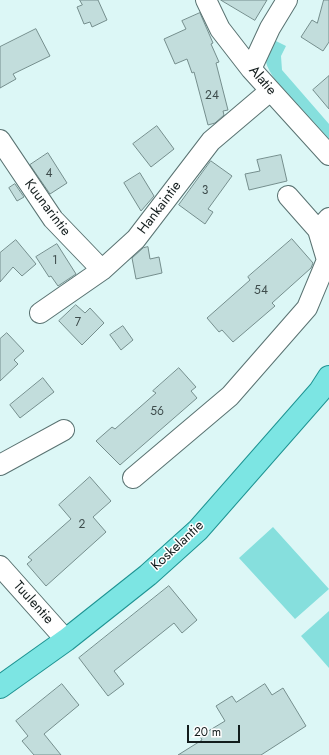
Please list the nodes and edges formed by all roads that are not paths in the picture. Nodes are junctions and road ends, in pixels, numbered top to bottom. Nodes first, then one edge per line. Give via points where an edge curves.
1 (206, 0) edge
2 (287, 0) edge
3 (251, 69) junction
4 (270, 91) junction
5 (0, 140) edge
6 (329, 156) edge
7 (288, 196) dead end
8 (324, 224) edge
9 (102, 270) junction
10 (40, 313) dead end
11 (329, 377) edge
12 (64, 430) dead end
13 (0, 465) edge
14 (133, 478) dead end
15 (0, 566) edge
16 (66, 640) junction
17 (0, 688) edge

1 - 3 street, Alatie via 220,29
2 - 3 street via 270,28
3 - 4 street, Alatie
4 - 6 street, Alatie
4 - 9 street, Hankaintie via 210,141 136,239
5 - 9 street, Kuunarintie via 53,219
7 - 8 street
8 - 14 street via 327,260 307,308 230,396
9 - 10 street, Hankaintie
11 - 16 main road, Koskelantie via 320,391 198,530 148,575
12 - 13 street
15 - 16 street, Tuulentie
16 - 17 main road, Koskelantie

